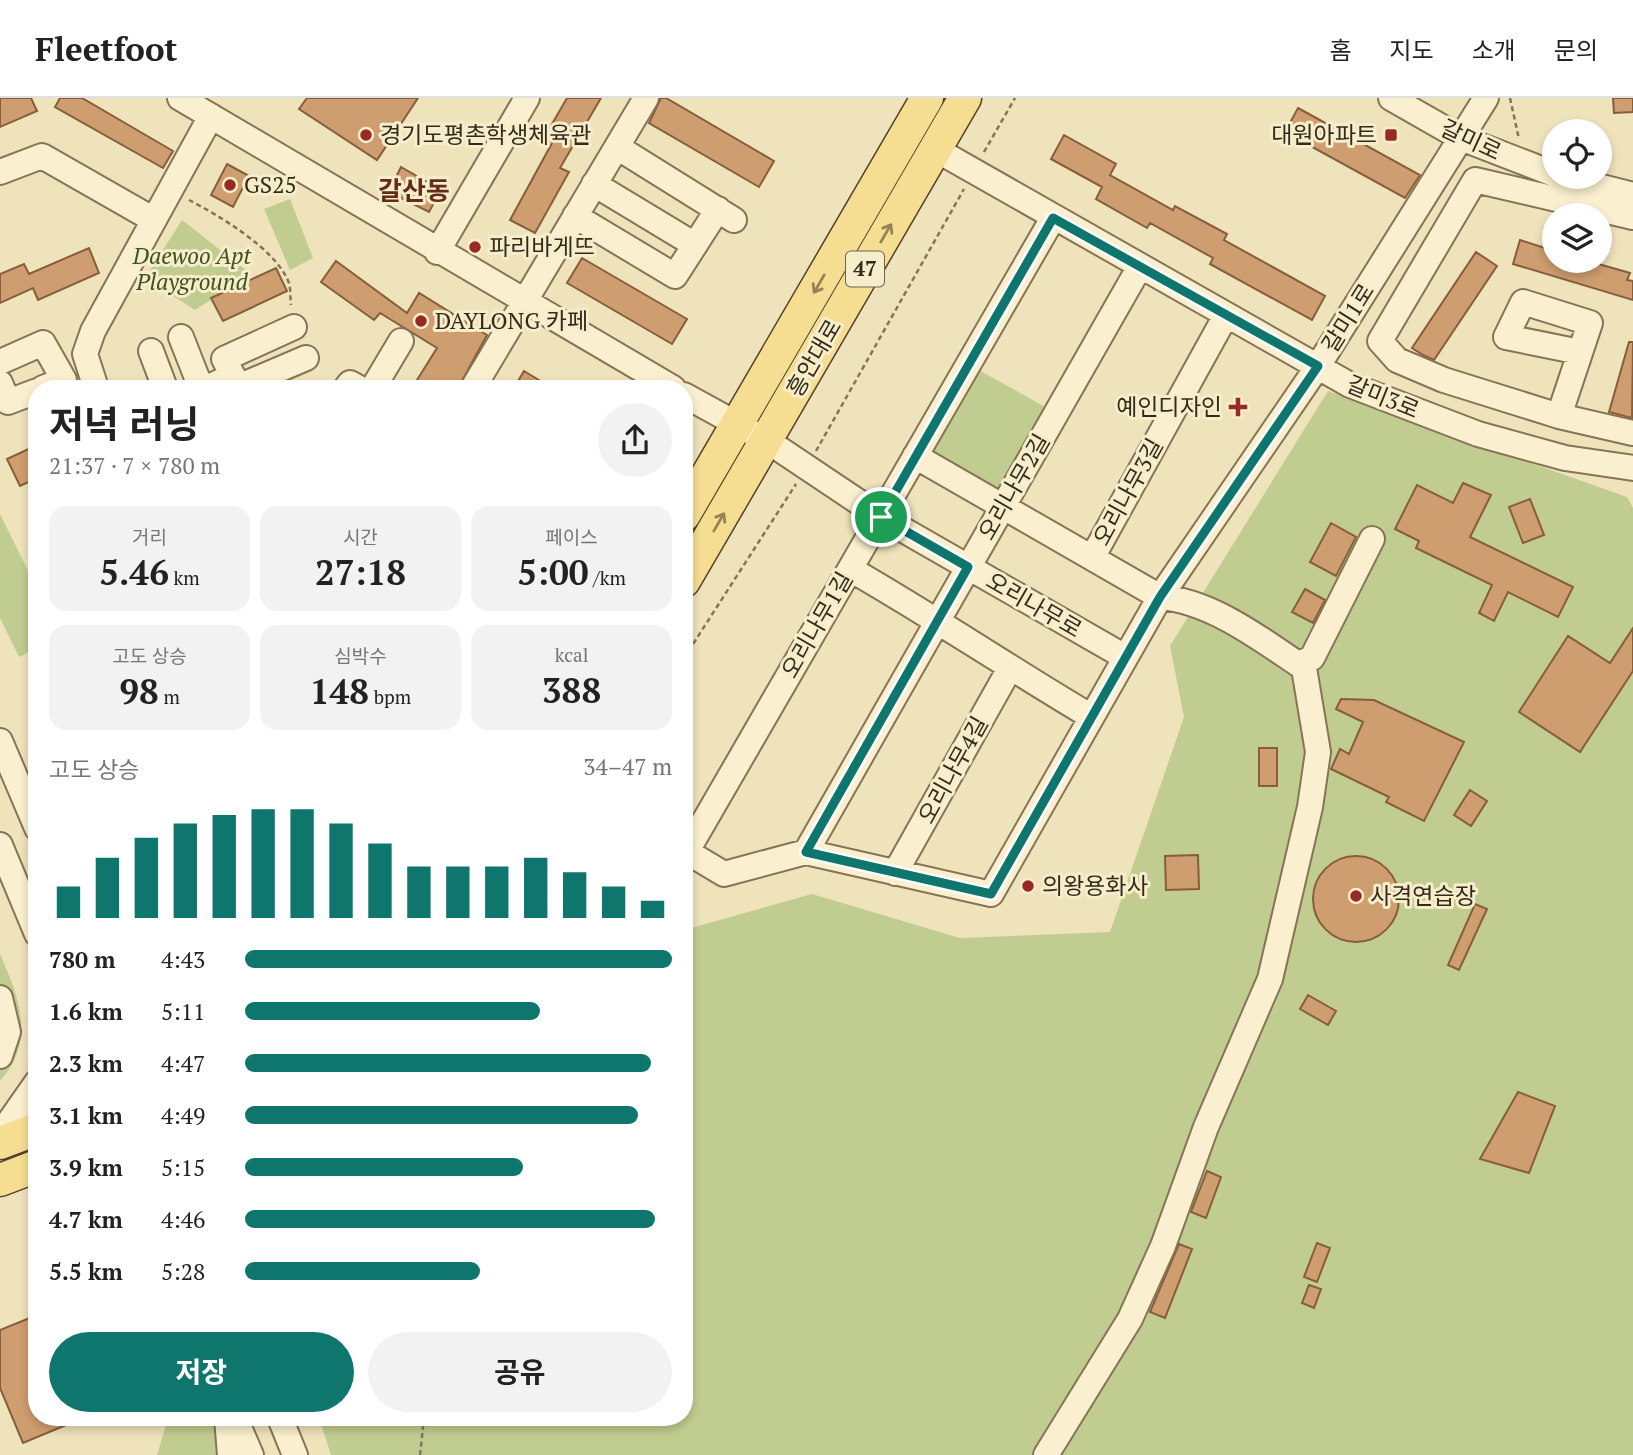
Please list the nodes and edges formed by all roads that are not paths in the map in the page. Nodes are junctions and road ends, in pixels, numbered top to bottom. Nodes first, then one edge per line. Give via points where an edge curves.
1 (180, 98) edge
2 (527, 98) edge
3 (646, 98) edge
4 (927, 98) edge
5 (965, 98) edge
6 (1391, 98) edge
7 (1486, 98) edge
8 (211, 116) junction
9 (1461, 138) junction
10 (617, 147) junction
11 (935, 149) junction
12 (1542, 169) edge
13 (0, 172) edge
14 (594, 184) junction
15 (1609, 189) edge
16 (1633, 195) edge
17 (575, 216) junction
18 (1633, 217) edge
19 (1053, 218) junction
20 (154, 219) junction
21 (695, 246) junction
22 (438, 252) junction
23 (1139, 268) junction
24 (525, 302) junction
25 (292, 316) road end
26 (1225, 317) junction
27 (181, 337) dead end
28 (401, 341) dead end
29 (151, 351) dead end
30 (1580, 352) dead end
31 (85, 354) junction
32 (306, 358) dead end
33 (0, 362) edge
34 (1318, 366) junction
35 (767, 375) junction
36 (233, 376) junction
37 (44, 378) edge
38 (93, 380) edge
39 (162, 380) edge
40 (200, 380) edge
41 (223, 380) edge
42 (235, 380) edge
43 (254, 380) edge
44 (378, 380) edge
45 (478, 380) edge
46 (659, 380) edge
47 (0, 383) edge
48 (28, 389) edge
49 (795, 391) junction
50 (693, 400) edge
51 (1559, 416) junction
52 (737, 426) junction
53 (1633, 433) edge
54 (766, 440) junction
55 (915, 456) junction
56 (1633, 468) edge
57 (693, 500) edge
58 (1002, 509) junction
59 (881, 517) junction
60 (1372, 539) dead end
61 (1091, 558) junction
62 (693, 566) edge
63 (968, 567) junction
64 (850, 569) junction
65 (1160, 597) junction
66 (939, 620) junction
67 (1125, 657) junction
68 (1303, 662) junction
69 (1010, 668) junction
70 (1090, 716) junction
71 (0, 741) edge
72 (28, 807) edge
73 (693, 836) edge
74 (0, 845) edge
75 (806, 852) junction
76 (693, 855) edge
77 (895, 873) junction
78 (28, 912) edge
79 (0, 998) edge
80 (0, 1056) edge
81 (28, 1095) edge
82 (28, 1132) edge
83 (0, 1135) edge
84 (0, 1143) edge
85 (228, 1426) edge
86 (238, 1426) edge
87 (283, 1426) edge
88 (230, 1455) edge
89 (251, 1455) edge
90 (295, 1455) edge
91 (1046, 1455) edge

1 - 8 street
2 - 22 street
3 - 10 street
4 -> 35 main road, 흥안대로 / 47
5 - 11 main road, 흥안대로 / 47
6 - 9 street, 갈미로
7 - 9 street, 갈미1로
8 - 20 street
8 - 22 street
9 - 12 street, 갈미로
9 - 34 street, 갈미1로
10 - 14 street
10 - 21 street via 726,214
11 - 19 street, 갈미3로
49 -> 11 main road, 흥안대로 / 47
13 - 20 street via 42,156 50,172
14 - 17 street
14 - 21 street
15 - 16 street
17 - 21 street via 675,276
17 - 24 street
18 - 51 street via 1475,180 1380,341 1397,360 1444,380
19 - 23 street, 갈미3로
19 - 55 street, 오리나무1길
20 - 31 street
22 - 24 street
23 - 26 street, 갈미3로
23 - 58 street, 오리나무2길
24 - 45 street
24 - 46 street
25 - 36 street via 224,359
26 - 34 street, 갈미3로
26 - 61 street, 오리나무3길
27 - 40 street
28 - 44 street
29 - 39 street
30 - 51 street
31 - 37 street
31 - 38 street
32 - 43 street
33 - 37 street via 43,343
34 - 56 street, 갈미3로 via 1350,385 1478,434 1565,458
34 - 65 street, 갈미1로
35 - 49 main road
35 - 52 main road, 흥안대로 / 47
36 - 41 street
36 - 42 street
47 - 48 street via 8,402
49 - 54 main road, 흥안대로 / 47
50 - 52 street, 오리나무로
51 - 53 street
52 - 54 street, 오리나무로
52 - 57 main road, 흥안대로 / 47
54 - 59 street, 오리나무로
62 -> 54 main road, 흥안대로 / 47
55 - 58 street
55 - 59 street, 오리나무1길
58 - 61 street
58 - 63 street, 오리나무2길
59 - 63 street, 오리나무로
59 - 64 street, 오리나무1길
60 - 68 street via 1312,658
61 - 65 street
63 - 66 street, 오리나무2길
63 - 67 street, 오리나무로
64 - 66 street
64 - 73 street, 오리나무1길
65 - 67 street, 갈미1로
65 - 68 street via 1181,599 1245,630 1298,664
66 - 69 street
66 - 75 street, 오리나무2길
67 - 70 street, 갈미1로
68 - 91 street via 1318,752 1310,807 1270,979 1130,1319
69 - 70 street
69 - 77 street, 오리나무4길
70 - 77 street, 갈미1로 via 991,894
71 - 72 street
74 - 78 street
75 - 76 street via 724,874
75 - 77 street
79 - 80 street via 8,1032
81 - 83 street
82 - 84 main road
85 - 88 street
86 - 89 street
87 - 90 street

